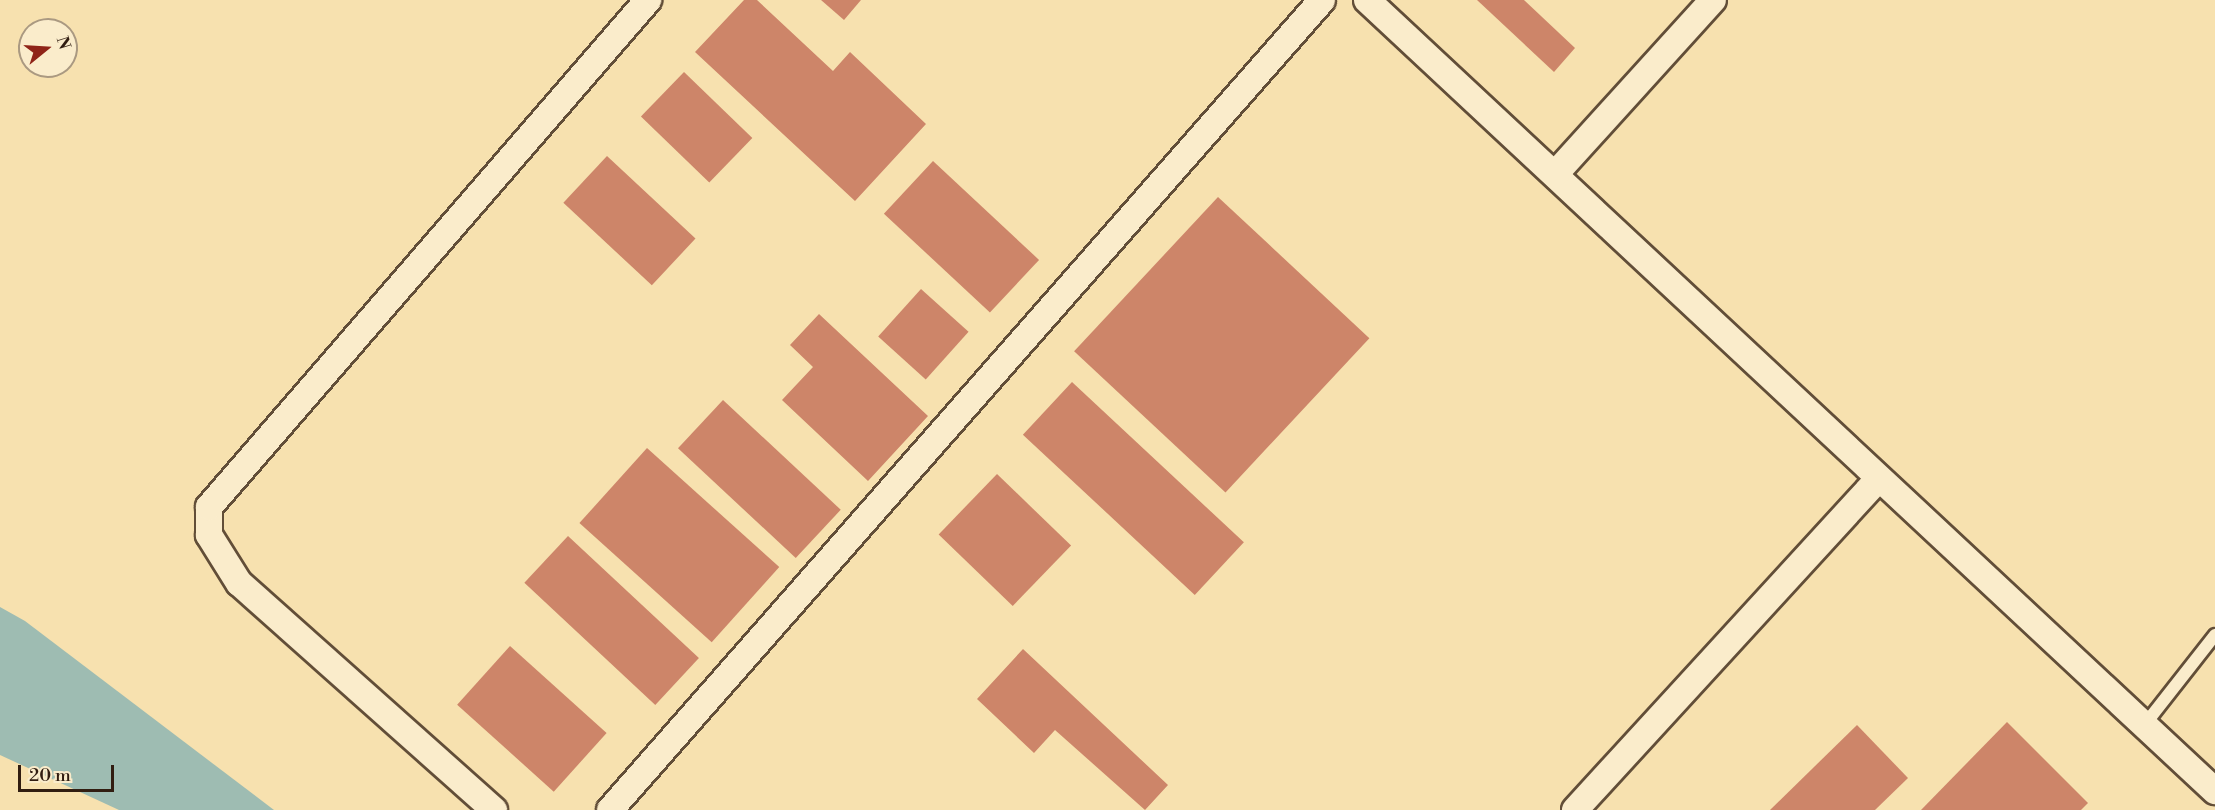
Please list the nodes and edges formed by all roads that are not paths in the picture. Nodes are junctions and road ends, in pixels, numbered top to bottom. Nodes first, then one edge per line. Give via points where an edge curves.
1 (648, 0) edge
2 (1322, 0) edge
3 (1368, 0) edge
4 (1713, 0) edge
5 (1557, 172) junction
6 (1877, 481) junction
7 (2215, 635) edge
8 (2146, 723) junction
9 (2215, 791) edge
10 (494, 810) edge
11 (610, 810) edge
12 (1575, 810) edge

1 - 10 street via 209,507 209,535 239,583
2 - 11 street
3 - 5 street
4 - 5 street
5 - 6 street
6 - 8 street
6 - 12 street
7 - 8 lane
8 - 9 street

